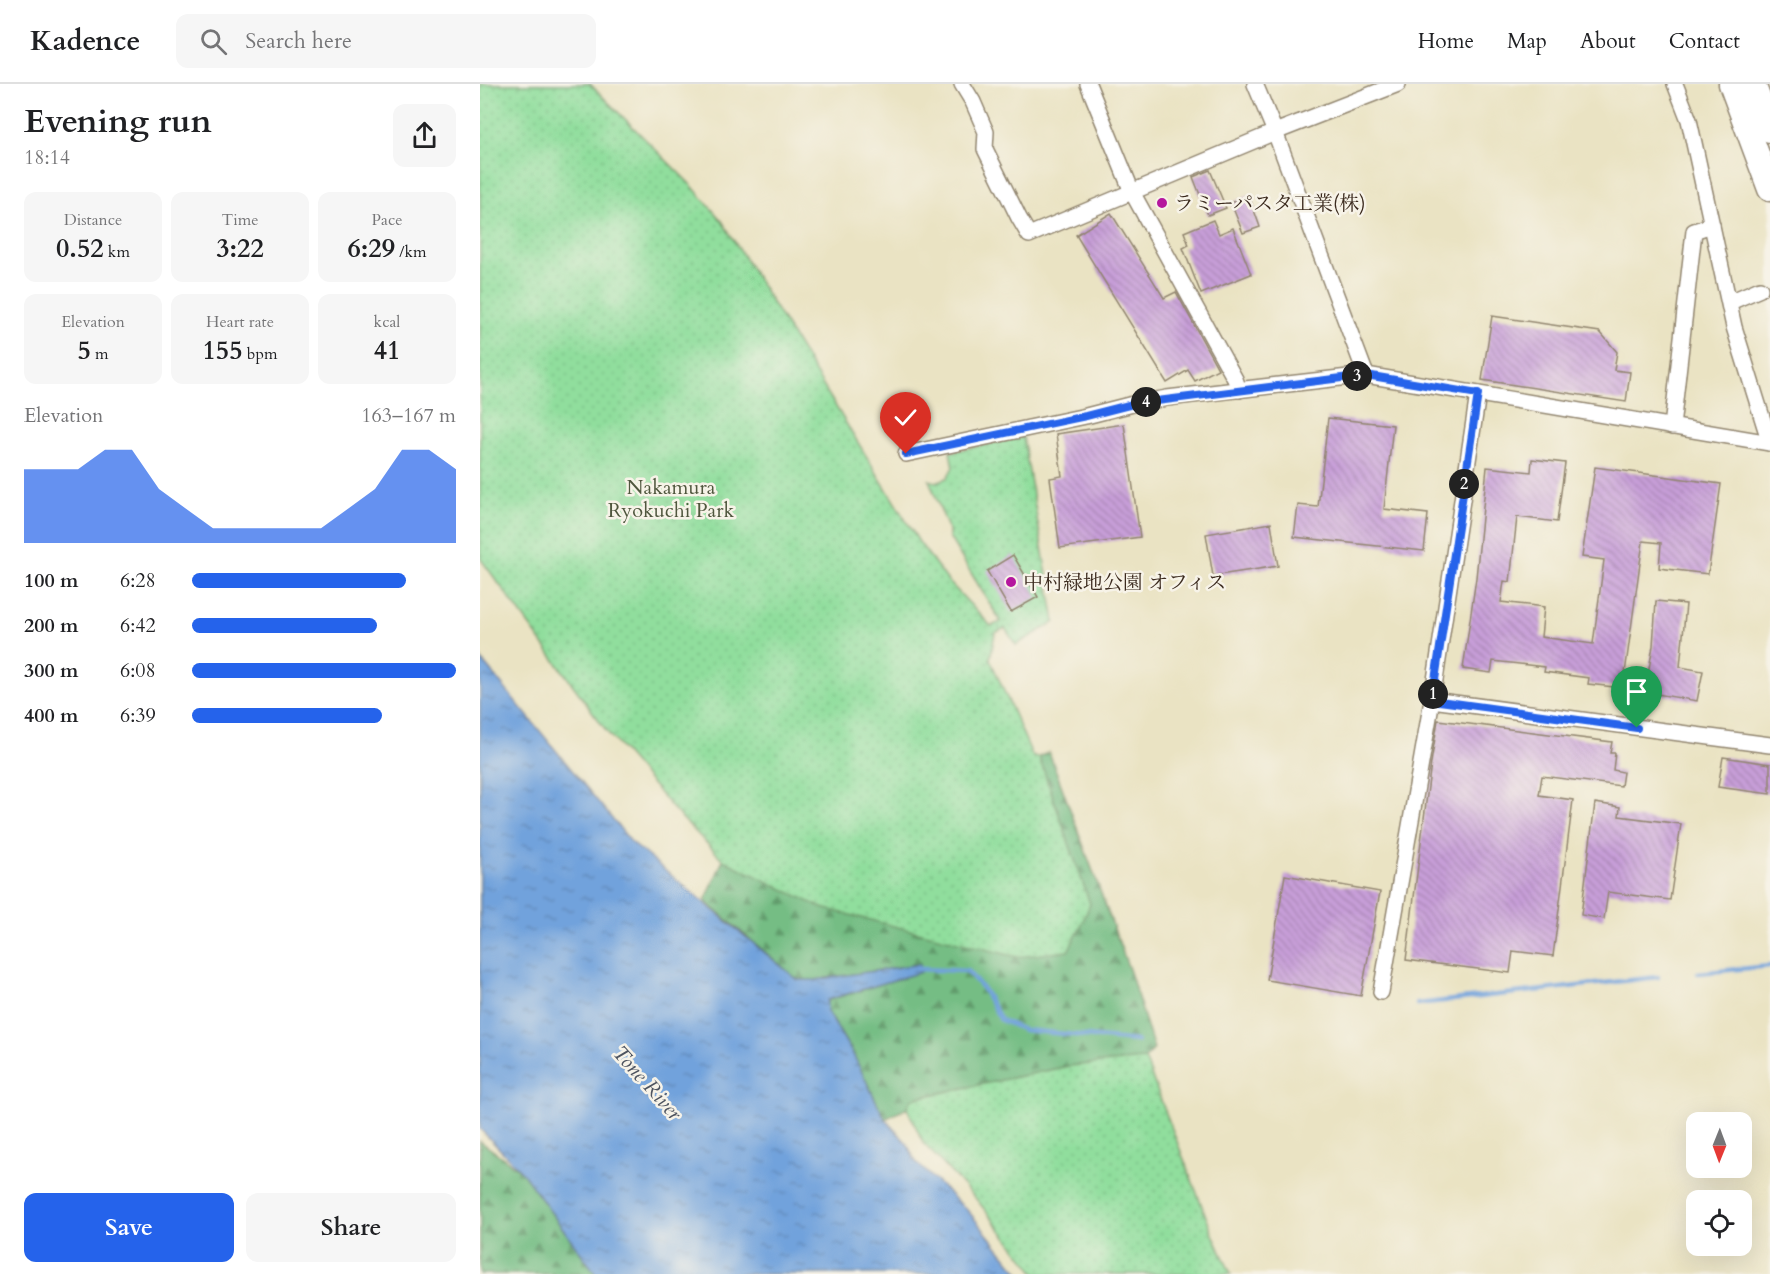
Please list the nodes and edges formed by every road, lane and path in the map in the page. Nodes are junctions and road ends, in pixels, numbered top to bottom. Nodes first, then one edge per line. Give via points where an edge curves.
1 (962, 84) edge
2 (1088, 84) edge
3 (1254, 84) edge
4 (1398, 84) edge
5 (1675, 84) edge
6 (1731, 84) edge
7 (1753, 84) edge
8 (1770, 130) edge
9 (1275, 132) junction
10 (1770, 189) edge
11 (1132, 192) junction
12 (1712, 225) junction
13 (1760, 289) dead end
14 (1730, 302) junction
15 (1366, 375) junction
16 (1239, 390) junction
17 (1478, 394) junction
18 (1672, 427) junction
19 (1770, 443) edge
20 (906, 454) dead end
21 (1432, 700) junction
22 (1770, 745) edge
23 (1381, 992) dead end

1 - 11 street via 986,132 985,149 1029,235
2 - 11 street
3 - 9 street
4 - 9 street
5 - 12 street via 1689,120
6 - 10 highway
7 - 8 highway
9 - 11 street
9 - 15 street
11 - 16 street
12 - 14 street
12 - 18 street via 1694,231
13 - 14 street
14 - 19 street
15 - 16 street
15 - 17 street
16 - 20 street via 1133,404
17 - 18 street
17 - 21 street
18 - 19 street
21 - 22 street
21 - 23 street

